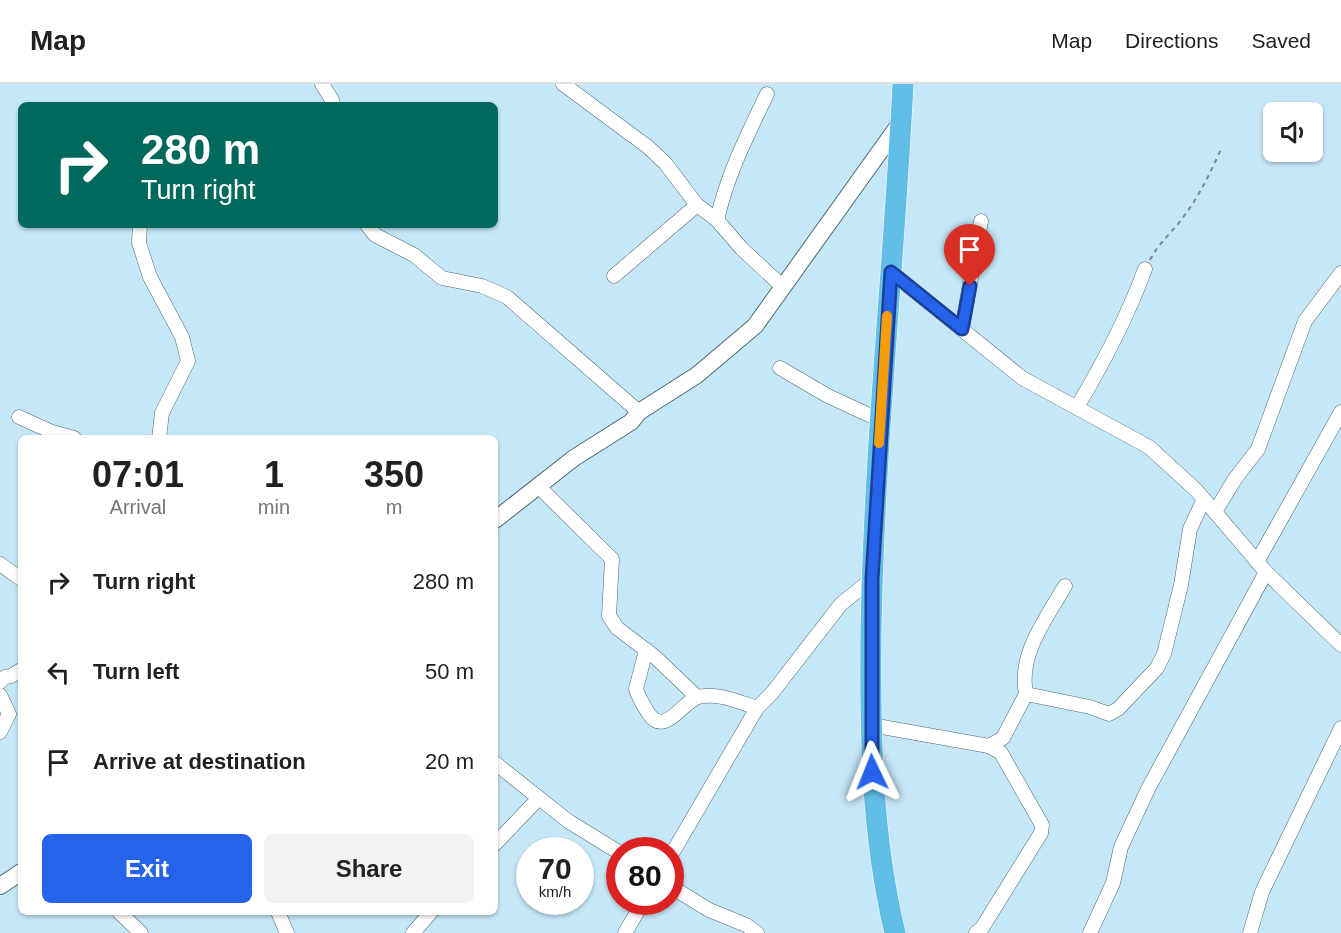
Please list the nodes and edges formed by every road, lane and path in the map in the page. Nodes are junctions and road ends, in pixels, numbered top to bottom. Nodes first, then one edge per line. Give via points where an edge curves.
1 (322, 84) edge
2 (563, 84) edge
3 (903, 84) edge
4 (767, 94) dead end
5 (332, 102) edge
6 (901, 122) junction
7 (1222, 147) dead end
8 (697, 204) junction
9 (717, 220) junction
10 (981, 221) dead end
11 (140, 228) edge
12 (369, 228) edge
13 (1145, 269) joint
14 (891, 272) junction
15 (1341, 273) edge
16 (614, 276) dead end
17 (783, 287) junction
18 (962, 329) junction
19 (780, 368) dead end
20 (1077, 407) junction
21 (639, 412) junction
22 (1341, 412) edge
23 (19, 417) dead end
24 (880, 420) junction
25 (63, 435) edge
26 (159, 435) edge
27 (538, 486) junction
28 (1204, 500) junction
29 (1215, 512) junction
30 (498, 518) edge
31 (0, 564) edge
32 (1261, 567) junction
33 (18, 577) edge
34 (872, 579) junction
35 (1065, 586) dead end
36 (1341, 645) edge
37 (646, 650) junction
38 (18, 672) edge
39 (0, 682) edge
40 (1026, 694) junction
41 (0, 695) edge
42 (697, 697) junction
43 (757, 708) junction
44 (871, 725) junction
45 (1341, 728) edge
46 (0, 732) edge
47 (995, 749) junction
48 (498, 766) edge
49 (539, 798) junction
50 (682, 837) edge
51 (498, 841) edge
52 (606, 843) edge
53 (18, 874) edge
54 (0, 886) edge
55 (684, 895) edge
56 (122, 915) edge
57 (279, 915) edge
58 (428, 915) edge
59 (635, 915) edge
60 (141, 933) edge
61 (287, 933) edge
62 (413, 933) edge
63 (625, 933) edge
64 (757, 933) edge
65 (895, 933) edge
66 (976, 933) edge
67 (1090, 933) edge
68 (1250, 933) edge

1 - 5 street
2 - 8 street via 648,147
3 - 6 highway
4 - 9 street via 736,157
6 - 14 highway
6 - 17 street
7 - 13 path via 1206,182 1183,218 1157,245
8 - 9 street
8 - 16 street
9 - 17 street
10 - 18 street
11 - 26 street via 139,243 150,277 182,337 188,361 162,413
12 - 21 street via 375,235 414,255 442,278 482,286 507,297
13 - 20 street via 1110,352
14 - 18 street
14 - 24 highway
15 - 29 street via 1305,321 1261,441
17 - 21 street via 755,326 697,375
18 - 20 street via 1004,365
19 - 24 street
20 - 28 street via 1149,447
21 - 27 street via 631,423
22 - 32 street
23 - 25 street
24 - 34 highway
27 - 30 street
27 - 37 street via 612,559 609,616 617,628
28 - 29 street
28 - 40 street via 1190,529 1181,585 1157,668 1118,710 1109,714
29 - 32 street
31 - 33 street
32 - 36 street
32 - 67 street via 1148,789 1121,847 1113,884
34 - 43 street via 841,604
34 - 44 highway
35 - 40 street via 1027,659 1023,679
37 - 42 street
37 - 42 street via 636,690 653,720 666,721
38 - 39 street
40 - 47 street
41 - 46 street via 9,714
42 - 43 street via 722,697
43 - 50 street
44 - 47 street
44 - 65 highway via 879,852
45 - 68 street via 1262,892
47 - 66 street via 1042,825 1041,833
48 - 49 street
49 - 51 street
49 - 52 street
53 - 54 street
55 - 64 street
56 - 60 street
57 - 61 street
58 - 62 street
59 - 63 street

